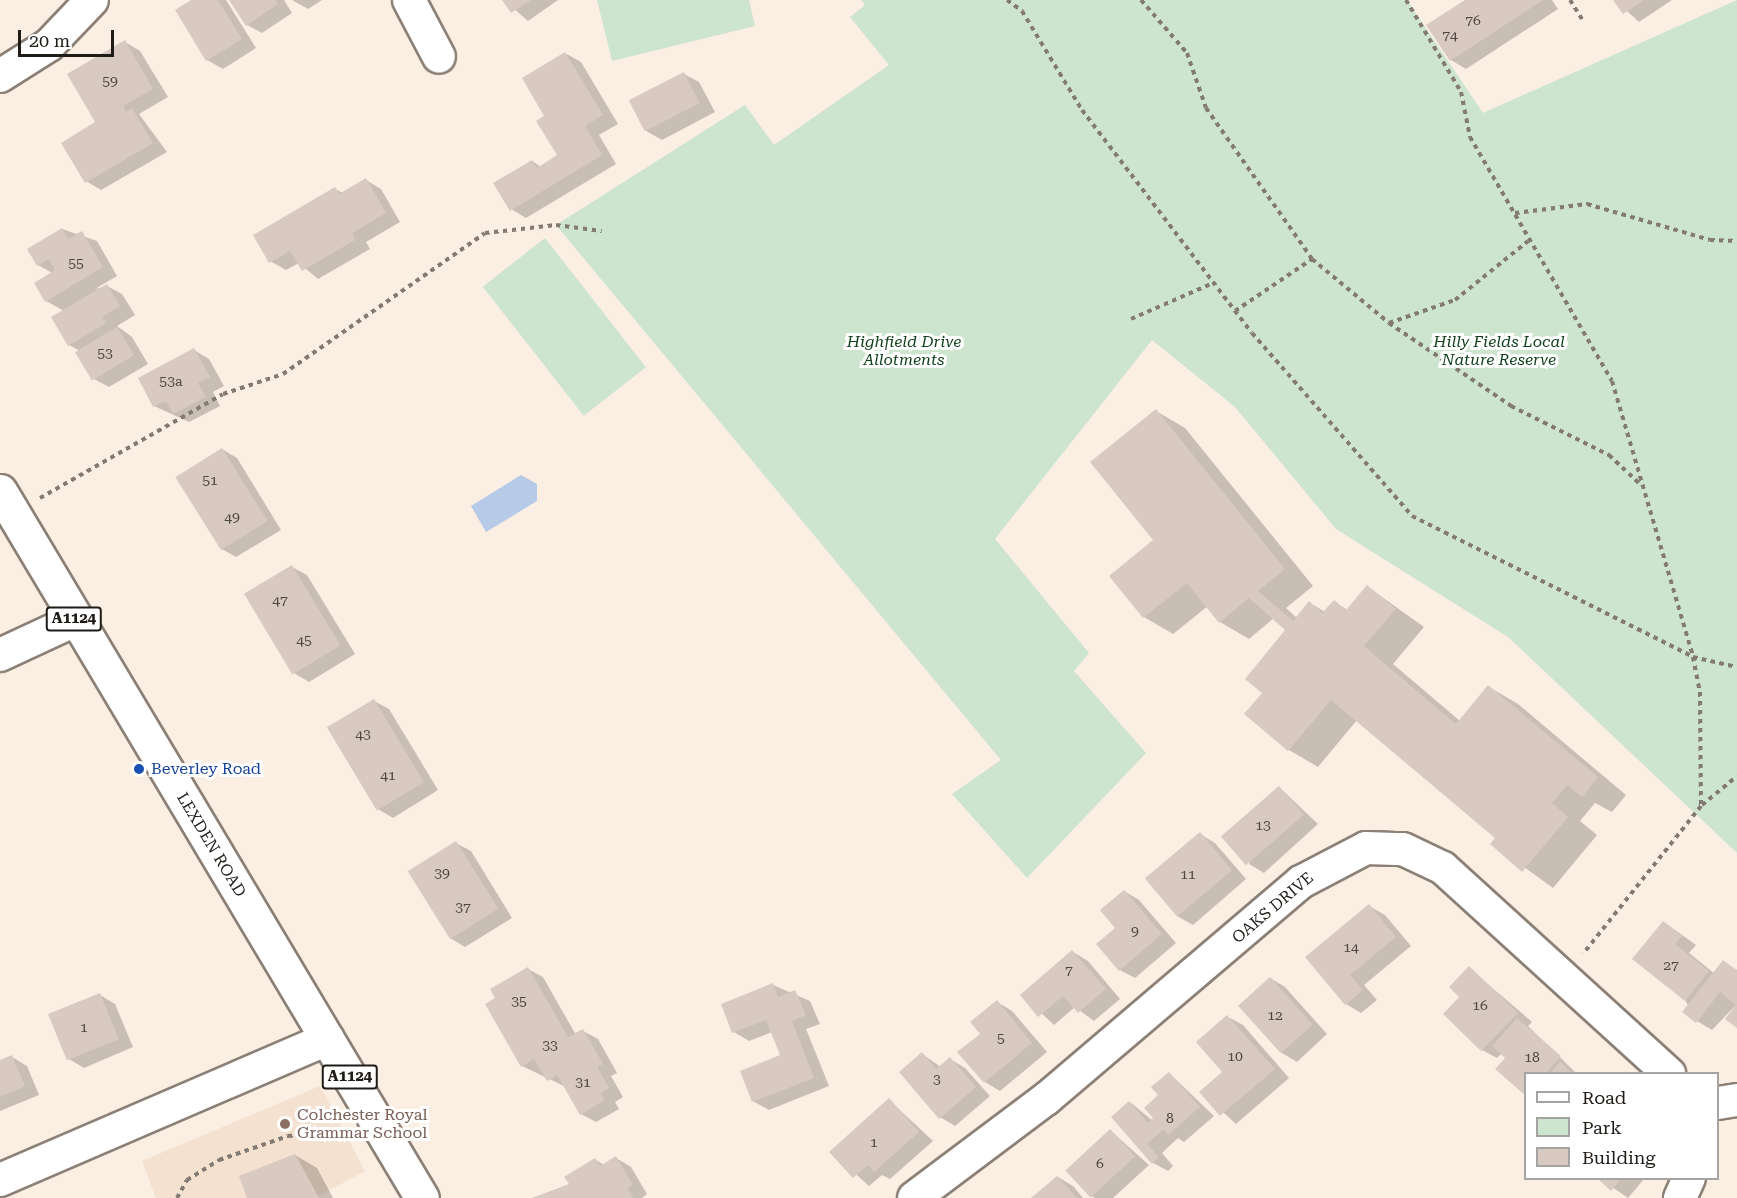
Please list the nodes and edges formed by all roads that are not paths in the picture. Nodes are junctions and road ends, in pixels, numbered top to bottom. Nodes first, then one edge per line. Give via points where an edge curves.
1 (92, 0) edge
2 (409, 0) edge
3 (439, 57) dead end
4 (0, 76) edge
5 (7, 502) edge
6 (75, 620) junction
7 (0, 655) edge
8 (328, 1039) junction
9 (1667, 1072) edge
10 (1737, 1100) edge
11 (1719, 1103) edge
12 (0, 1180) edge
13 (1689, 1180) edge
14 (422, 1198) edge
15 (914, 1198) edge
16 (1680, 1198) edge

1 - 4 street via 49,45
2 - 3 street
5 - 6 main road, LEXDEN ROAD / A1124
6 - 7 street
6 - 8 main road, LEXDEN ROAD / A1124
8 - 12 street
8 - 14 main road, LEXDEN ROAD / A1124
9 - 15 street, OAKS DRIVE via 1565,975 1443,868 1403,849 1366,848 1301,882 1046,1099
10 - 11 street
13 - 16 street

